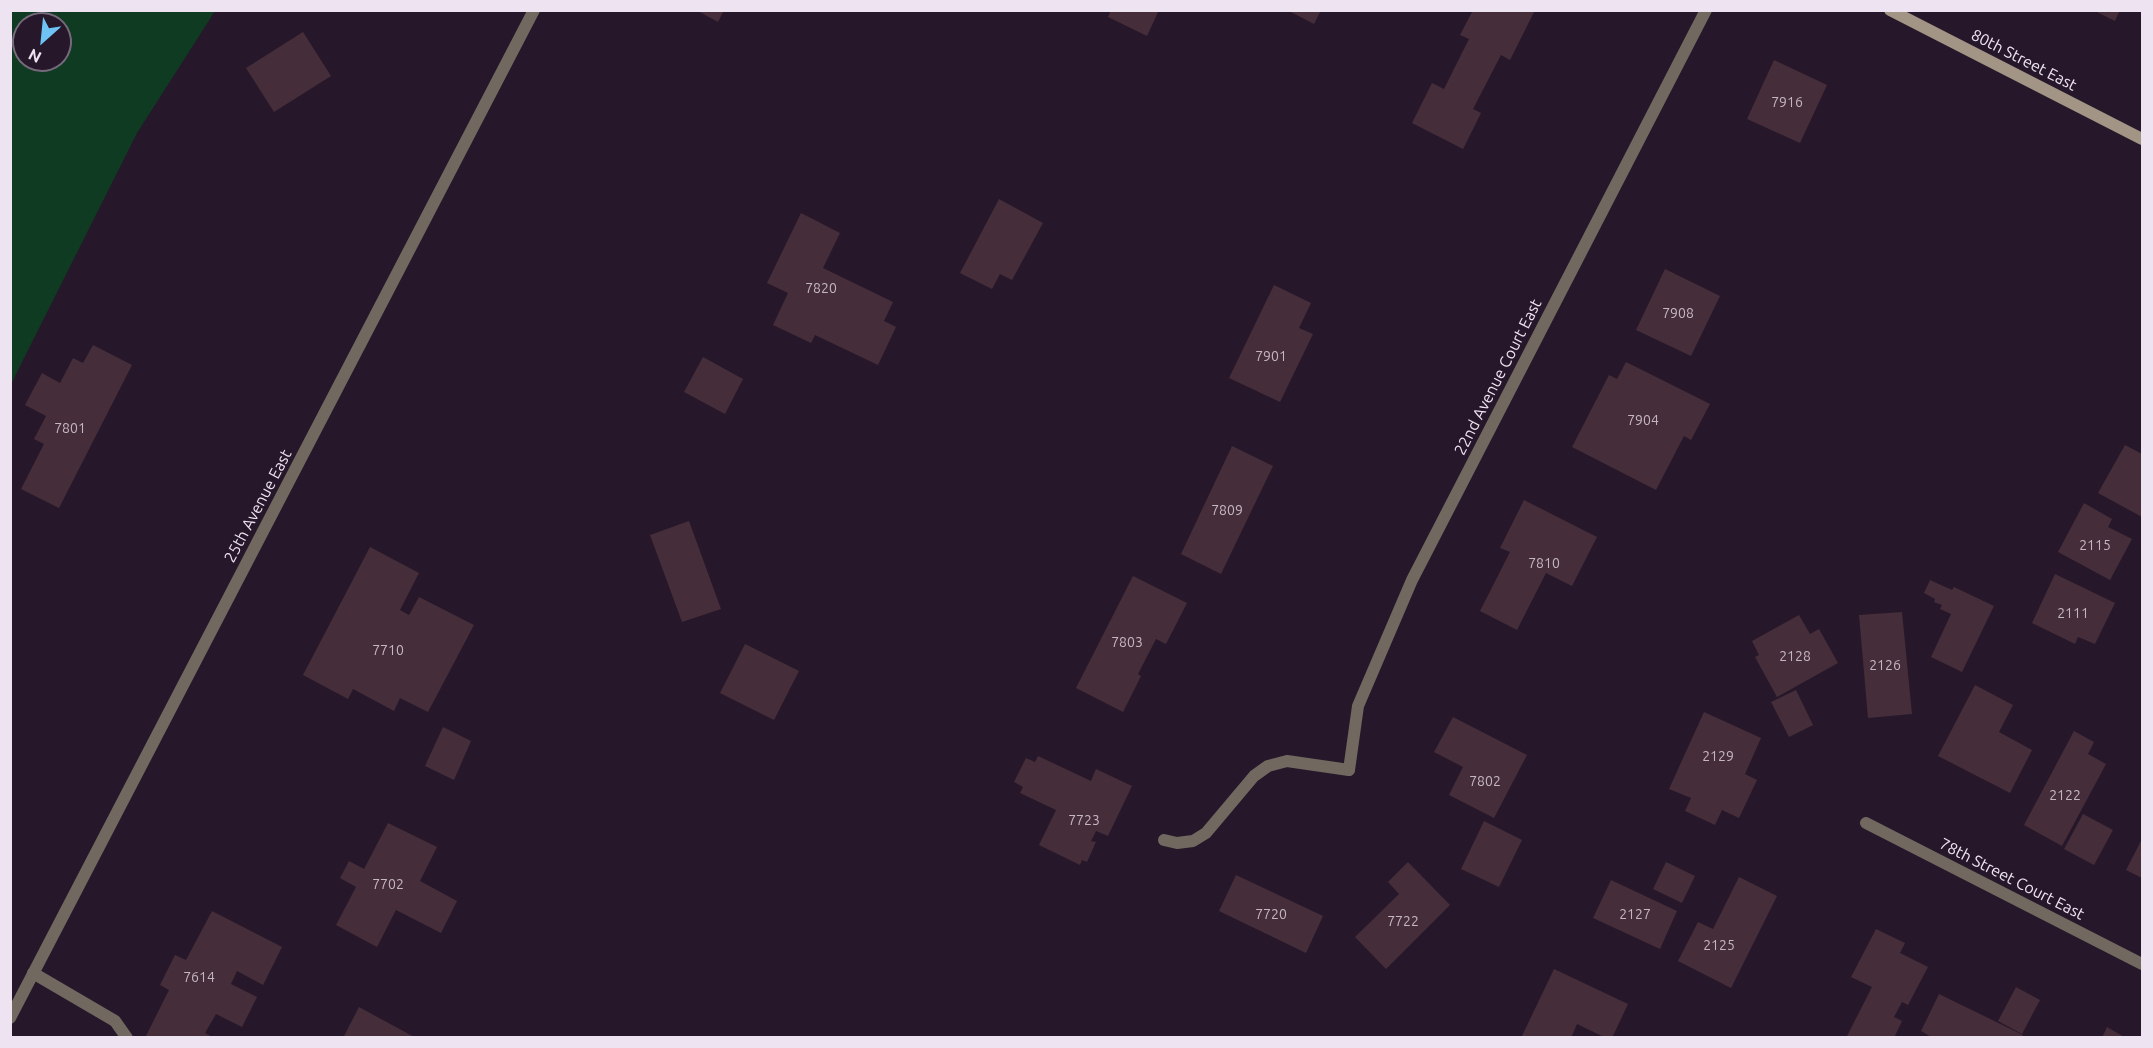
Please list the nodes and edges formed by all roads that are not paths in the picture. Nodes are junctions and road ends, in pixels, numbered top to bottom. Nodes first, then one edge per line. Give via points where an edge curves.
1 (534, 10) edge
2 (1706, 10) edge
3 (1890, 10) edge
4 (2142, 139) edge
5 (1866, 823) dead end
6 (1164, 840) dead end
7 (2142, 964) edge
8 (33, 974) junction
9 (10, 1018) edge
10 (127, 1038) edge

1 - 8 street, 25th Avenue East
2 - 6 street, 22nd Avenue Court East via 1412,580 1358,706 1348,770 1287,761 1268,766 1254,776 1206,832 1193,841
3 - 4 street, 80th Street East
5 - 7 street, 78th Street Court East
8 - 9 street, 25th Avenue East
8 - 10 street via 116,1021

